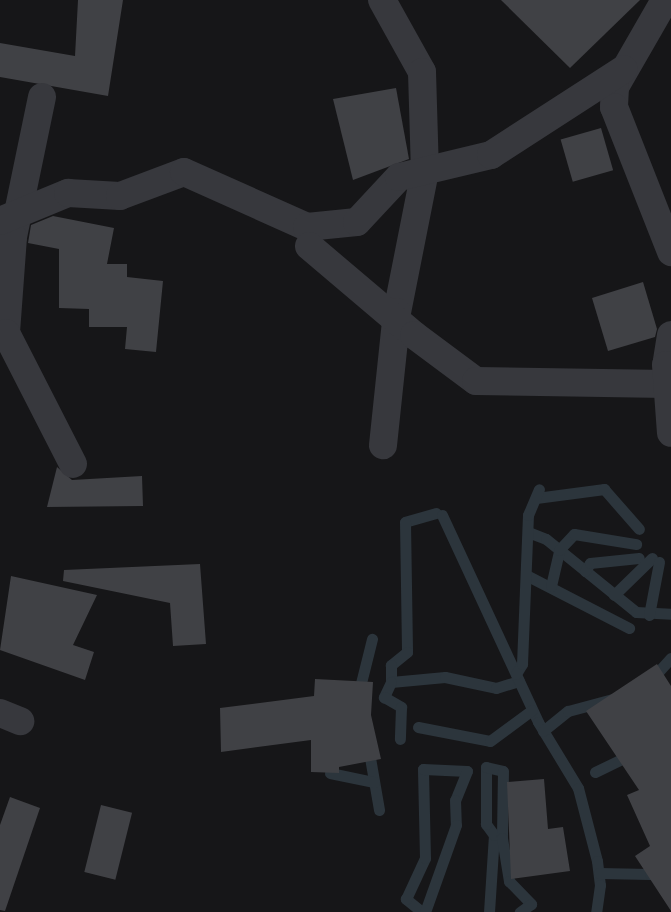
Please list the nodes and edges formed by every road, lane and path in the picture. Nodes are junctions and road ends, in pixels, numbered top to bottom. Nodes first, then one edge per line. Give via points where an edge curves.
1 (382, 0) edge
2 (665, 0) edge
3 (624, 69) junction
4 (42, 97) dead end
5 (425, 171) junction
6 (0, 221) edge
7 (309, 246) dead end
8 (671, 252) edge
9 (396, 320) junction
10 (671, 335) edge
11 (667, 384) junction
12 (671, 433) edge
13 (383, 445) dead end
14 (73, 464) dead end

1 - 5 street via 422,72
2 - 3 street
3 - 5 street via 491,155
3 - 8 street via 615,87 619,128 654,201
4 - 14 street via 13,237 6,333
5 - 6 street via 399,177 357,222 307,227 184,172 120,196 68,193
5 - 9 street
7 - 9 street
9 - 11 street via 476,381
9 - 13 street
10 - 11 street
11 - 12 street

